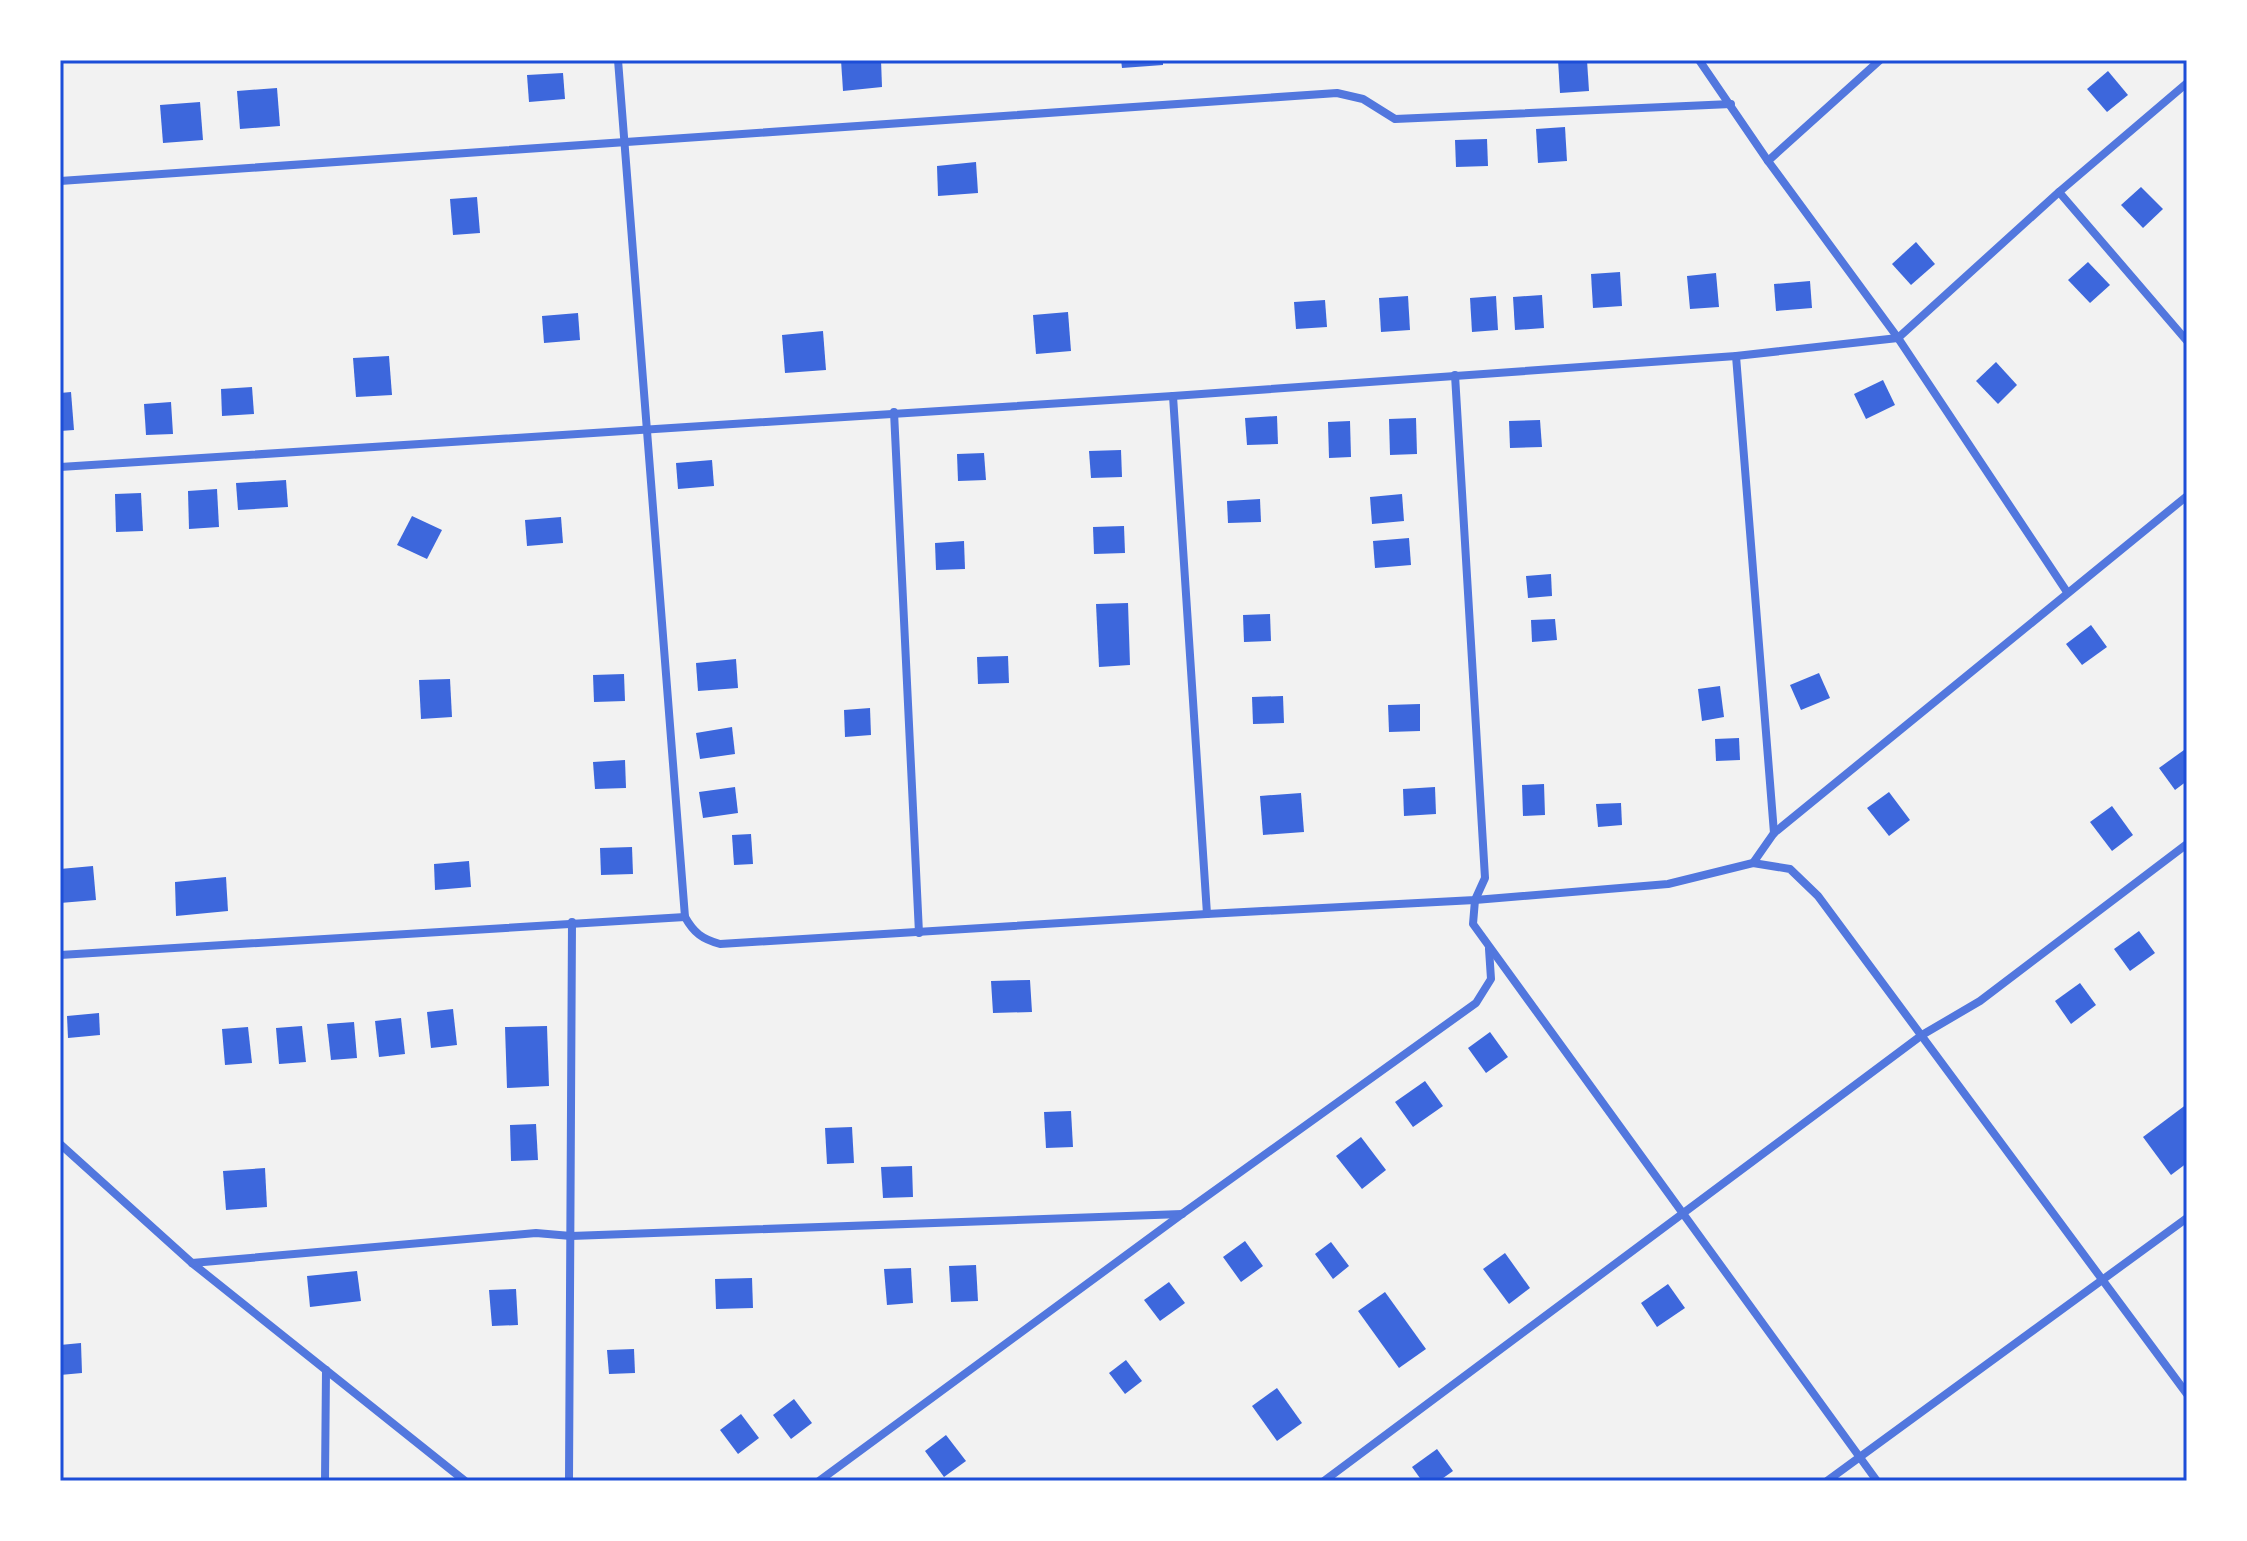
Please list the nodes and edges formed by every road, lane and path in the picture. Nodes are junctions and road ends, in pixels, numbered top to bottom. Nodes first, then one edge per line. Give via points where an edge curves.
1 (618, 60) edge
2 (1699, 60) edge
3 (1880, 60) edge
4 (2187, 83) edge
5 (1731, 104) junction
6 (624, 142) junction
7 (1768, 161) junction
8 (60, 181) edge
9 (2059, 192) junction
10 (1898, 338) junction
11 (2187, 341) edge
12 (1736, 356) junction
13 (1455, 375) junction
14 (1173, 396) junction
15 (894, 412) junction
16 (646, 430) junction
17 (60, 467) edge
18 (2187, 496) edge
19 (2067, 592) junction
20 (1774, 833) junction
21 (2187, 844) edge
22 (1753, 863) junction
23 (1475, 900) junction
24 (1207, 914) junction
25 (685, 917) junction
26 (572, 922) junction
27 (919, 933) junction
28 (1488, 947) junction
29 (60, 955) edge
30 (1922, 1035) junction
31 (60, 1144) edge
32 (1182, 1214) junction
33 (1683, 1215) junction
34 (2187, 1218) edge
35 (571, 1236) junction
36 (192, 1263) junction
37 (2104, 1280) junction
38 (326, 1370) junction
39 (2187, 1394) edge
40 (1859, 1458) junction
41 (325, 1481) edge
42 (465, 1481) edge
43 (569, 1481) edge
44 (819, 1481) edge
45 (1324, 1481) edge
46 (1827, 1481) edge
47 (1877, 1481) edge

1 - 6 street
2 - 5 street
3 - 7 street
4 - 9 street
5 - 6 street via 1395,119 1363,99 1337,93
5 - 7 street
6 - 8 street
6 - 16 street
7 - 10 street
9 - 10 street
9 - 11 street
10 - 12 street
10 - 19 street
12 - 13 street
12 - 20 street
13 - 14 street
13 - 23 street via 1485,878
14 - 15 street
14 - 24 street
15 - 16 street
15 - 27 street
16 - 17 street
16 - 25 street
18 - 19 street
19 - 20 street
20 - 22 street
21 - 30 street via 1980,1001
22 - 23 street via 1668,884
22 - 30 street via 1790,869 1818,896
23 - 24 street
23 - 28 street via 1473,924
24 - 27 street
25 - 26 street
25 - 27 street via 692,931 720,944
26 - 29 street
26 - 35 street
28 - 32 street via 1491,979 1476,1003
28 - 33 street
30 - 33 street
30 - 37 street
31 - 36 street
32 - 35 street
32 - 44 street
33 - 40 street
33 - 45 street
34 - 37 street
35 - 36 street via 536,1233
35 - 43 street
36 - 38 street
37 - 39 street
37 - 40 street
38 - 41 street
38 - 42 street
40 - 46 street
40 - 47 street

